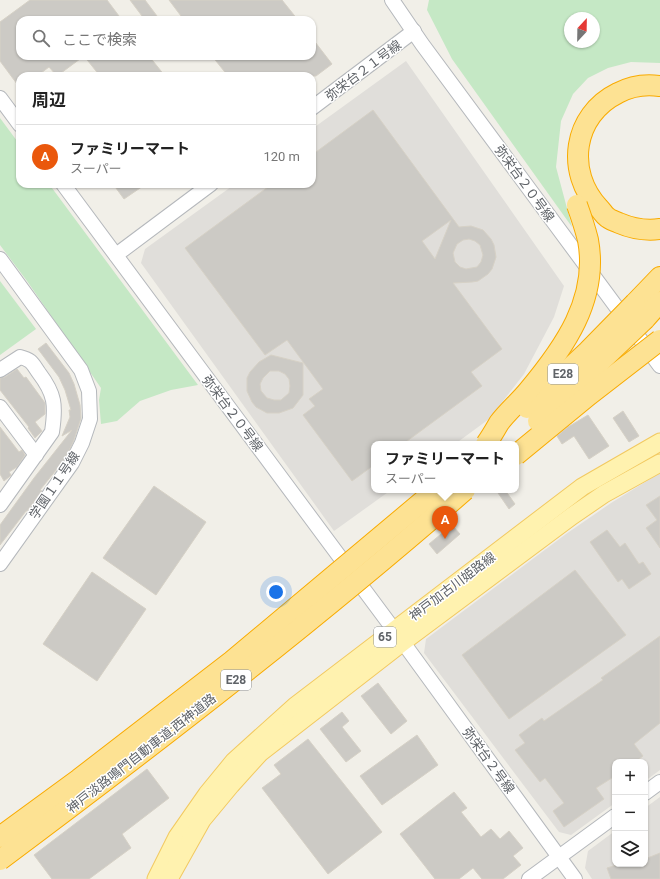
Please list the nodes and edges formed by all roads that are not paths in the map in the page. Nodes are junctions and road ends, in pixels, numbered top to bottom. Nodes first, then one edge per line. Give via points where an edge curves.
1 (392, 0) edge
2 (414, 31) junction
3 (660, 76) edge
4 (660, 86) edge
5 (0, 98) edge
6 (316, 105) edge
7 (16, 120) edge
8 (67, 188) edge
9 (205, 188) edge
10 (660, 229) edge
11 (116, 255) junction
12 (0, 259) edge
13 (660, 277) edge
14 (660, 302) edge
15 (640, 311) junction
16 (660, 340) edge
17 (660, 366) edge
18 (0, 370) edge
19 (0, 407) edge
20 (490, 441) edge
21 (491, 441) edge
22 (517, 441) edge
23 (660, 442) edge
24 (519, 452) edge
25 (36, 455) junction
26 (660, 463) edge
27 (432, 493) edge
28 (462, 493) edge
29 (1, 501) edge
30 (0, 564) edge
31 (398, 636) junction
32 (660, 782) edge
33 (648, 791) edge
34 (612, 818) edge
35 (0, 837) edge
36 (558, 856) junction
37 (0, 860) edge
38 (156, 879) edge
39 (169, 879) edge
40 (529, 879) edge
41 (575, 879) edge

1 - 2 street, 弥栄台２０号線
2 - 6 street, 弥栄台２１号線
2 - 17 street, 弥栄台２０号線
3 - 20 highway, bridge via 634,76 607,87 583,110 573,130 569,153 571,182 588,240 589,271 585,299 576,323 559,350 528,391 500,422
4 - 10 highway via 625,89 598,105 581,136 578,155 580,175 590,199 608,218 637,230
5 - 7 street
8 - 11 street, 弥栄台２０号線
9 - 11 street
11 - 31 street, 弥栄台２０号線
12 - 30 street, 学園１１号線 via 81,370 89,391 90,418 72,463
13 - 15 highway, E28
14 - 15 highway, E28
15 - 21 highway, E28, bridge via 588,351
15 - 22 highway, E28, bridge
16 - 24 highway, bridge
18 - 25 street via 20,357 29,360 49,386 55,418 52,432
19 - 25 street
23 - 31 main road, 神戸加古川姫路線 / 65 via 582,487
25 - 29 street
26 - 31 main road, 神戸加古川姫路線 / 65 via 604,494
27 - 35 highway, 神戸淡路鳴門自動車道;西神道路 / E28, bridge via 232,661
28 - 37 highway, 神戸淡路鳴門自動車道;西神道路 / E28, bridge via 233,682
31 - 36 street, 弥栄台２号線
31 - 38 main road, 神戸加古川姫路線 / 65 via 295,706 234,761 177,837
31 - 39 main road, 神戸加古川姫路線 / 65 via 260,753 202,820
32 - 33 street
34 - 36 street
36 - 40 street
36 - 41 street, 弥栄台２号線

